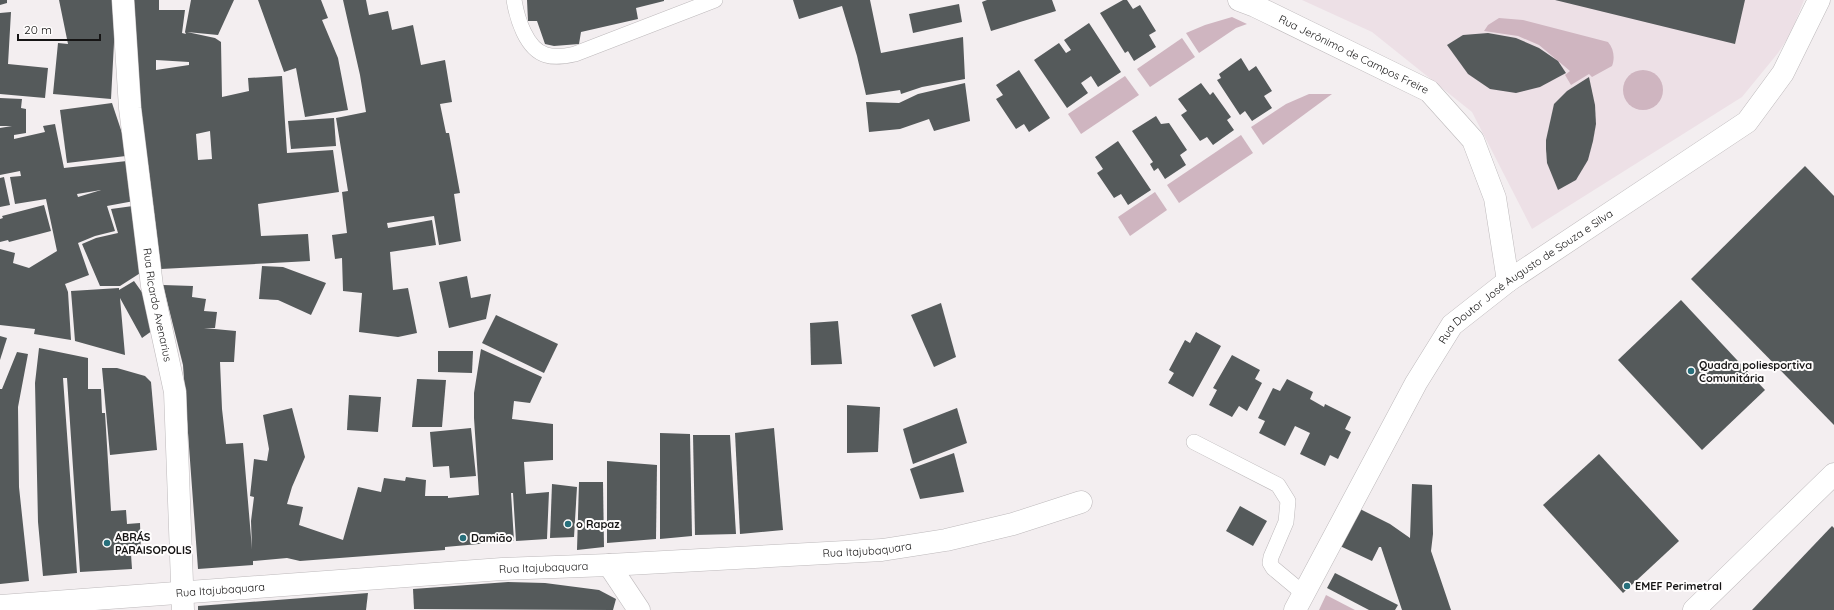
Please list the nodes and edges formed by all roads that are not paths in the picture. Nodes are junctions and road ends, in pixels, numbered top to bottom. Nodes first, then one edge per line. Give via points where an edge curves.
1 (123, 0) edge
2 (514, 0) edge
3 (715, 0) edge
4 (1239, 0) edge
5 (1819, 0) edge
6 (1508, 281) junction
7 (1194, 442) dead end
8 (1834, 474) edge
9 (1081, 502) dead end
10 (609, 565) junction
11 (183, 601) edge
12 (1299, 602) edge
13 (0, 606) edge
14 (639, 610) edge
15 (1694, 610) edge

1 - 11 street, Rua Ricardo Avenarius via 130,108 152,286 176,392
2 - 3 lane via 520,27 530,44 545,55 560,57 575,54
4 - 6 street, Rua Jerônimo de Campos Freire via 1429,91 1473,140 1495,198
5 - 6 street, Rua Doutor José Augusto de Souza e Silva via 1783,73 1747,122
6 - 12 street, Rua Doutor José Augusto de Souza e Silva via 1452,325 1416,383
7 - 12 lane via 1278,485 1288,501 1286,522 1270,563
8 - 15 street
9 - 10 street, Rua Itajubaquara via 1013,524 946,540 882,550
10 - 11 street, Rua Itajubaquara via 509,568
10 - 14 street
11 - 13 street, Rua Itajubaquara

